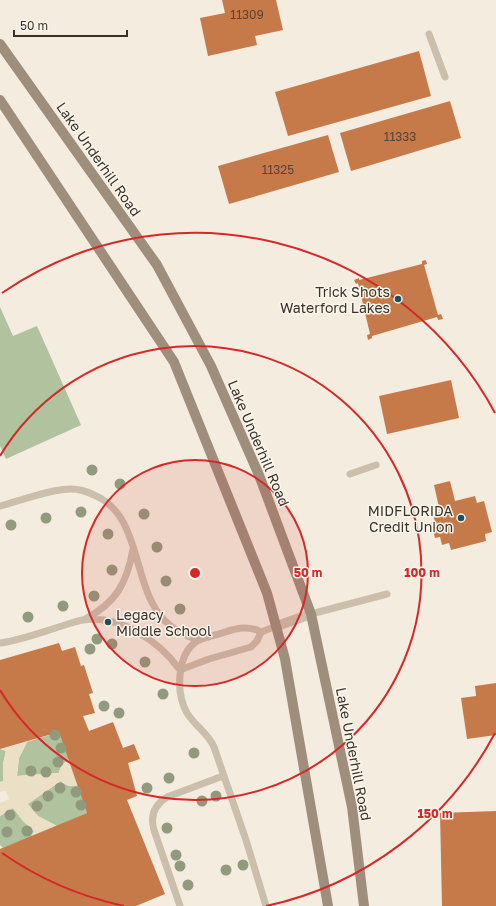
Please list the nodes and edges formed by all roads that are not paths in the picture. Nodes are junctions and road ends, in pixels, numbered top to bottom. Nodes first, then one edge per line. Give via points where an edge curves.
1 (429, 34) dead end
2 (0, 44) edge
3 (445, 77) dead end
4 (0, 100) edge
5 (376, 465) dead end
6 (350, 474) dead end
7 (0, 506) edge
8 (133, 548) junction
9 (387, 594) dead end
10 (311, 614) junction
11 (83, 620) junction
12 (277, 626) junction
13 (261, 632) junction
14 (199, 640) junction
15 (0, 643) edge
16 (180, 670) junction
17 (223, 776) junction
18 (180, 906) edge
19 (266, 906) edge
20 (328, 906) edge
21 (364, 906) edge

1 - 3 lane
2 - 10 street, Lake Underhill Road via 157,265 214,374 259,475
4 - 12 street via 174,362 267,593
5 - 6 lane
7 - 8 lane via 60,490 82,490 98,496 113,507 124,524
8 - 11 lane via 127,576 116,594 101,610
8 - 14 lane via 149,597 157,611 179,632
9 - 10 lane
10 - 12 street
10 - 21 street, Lake Underhill Road via 352,807
11 - 15 lane
11 - 16 lane via 113,622 137,632 167,654
12 - 13 lane
12 - 20 street
13 - 14 lane via 243,627
13 - 16 lane via 251,647
14 - 16 lane via 188,651
16 - 17 lane via 180,694 184,708 211,741
17 - 18 lane via 167,797 154,811 154,830
17 - 19 lane

